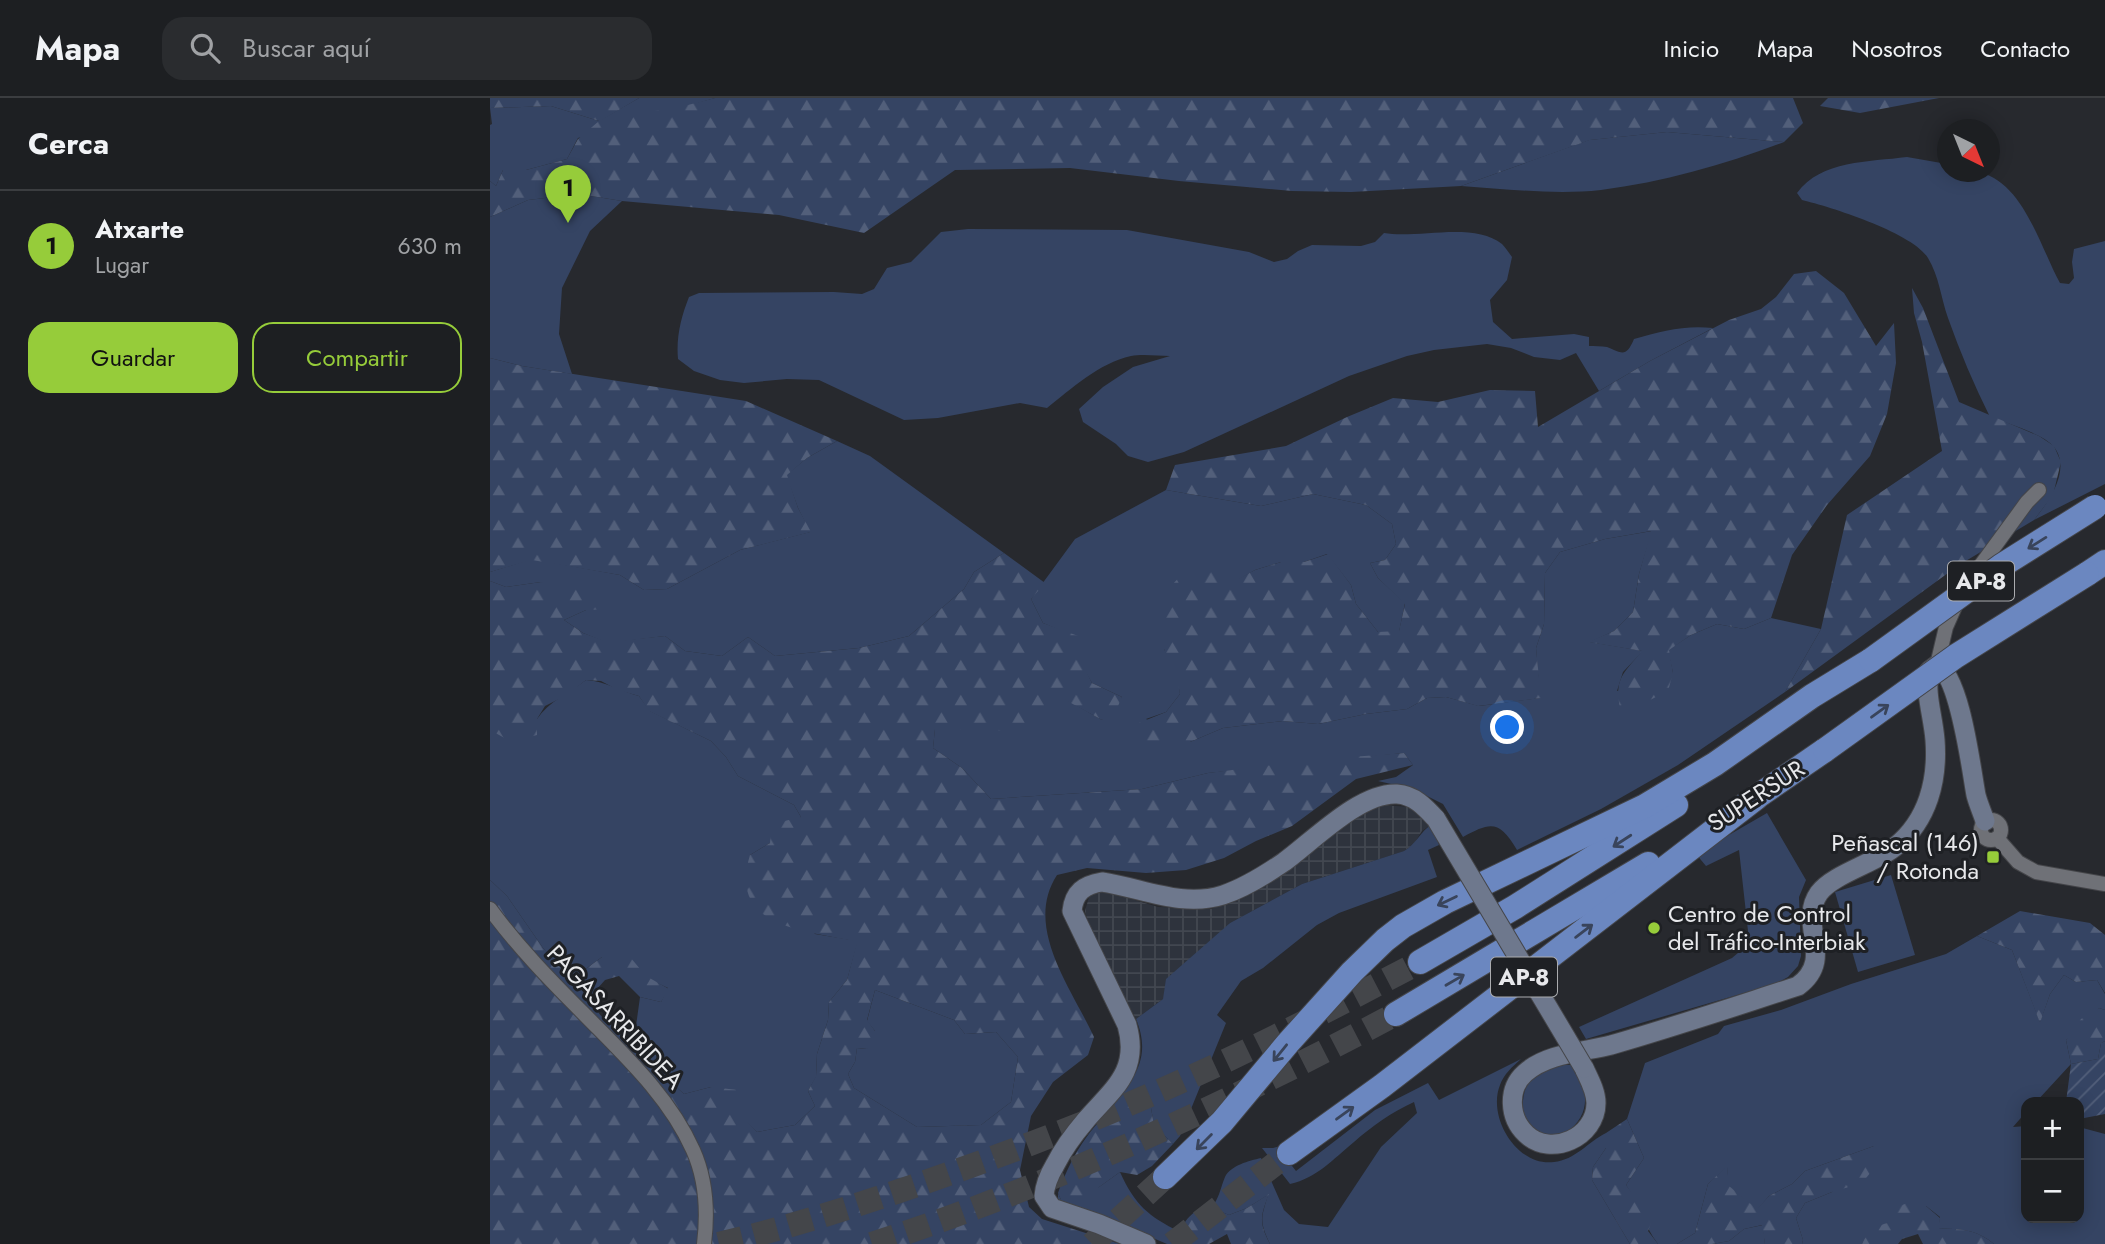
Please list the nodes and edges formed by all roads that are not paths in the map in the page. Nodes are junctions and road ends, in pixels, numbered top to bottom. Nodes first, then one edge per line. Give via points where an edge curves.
1 (2039, 490) dead end
2 (2100, 504) edge
3 (2096, 568) edge
4 (1937, 665) junction
5 (1815, 700) junction
6 (1756, 798) junction
7 (1985, 821) joint
8 (2105, 884) edge
9 (490, 909) edge
10 (1420, 962) tunnel mouth
11 (1396, 1014) tunnel mouth
12 (1289, 1153) tunnel mouth
13 (1165, 1177) tunnel mouth
14 (704, 1244) edge
15 (1146, 1244) edge

1 - 4 street via 1963,591 1946,627
2 -> 5 highway, SUPERSUR / AP-8, bridge via 2001,566
6 -> 3 highway, SUPERSUR / AP-8, bridge via 1956,656
4 - 7 street via 1951,682
4 - 15 street, bridge via 1929,671 1926,687 1935,740 1933,780 1925,810 1912,832 1886,854 1819,893 1812,908 1817,959 1811,975 1798,986 1647,1034 1548,1060 1525,1073 1512,1096 1515,1119 1536,1141 1562,1144 1576,1138 1594,1116 1593,1087 1584,1068 1436,819 1413,799 1400,794 1361,804 1282,864 1222,895 1187,901 1102,882 1089,884 1076,895 1072,911 1127,1026 1130,1058 1121,1082 1059,1158 1048,1177 1045,1196 1052,1208
5 -> 10 highway, SUPERSUR / AP-8 via 1736,766 1616,845
5 -> 13 highway via 1645,806 1421,914 1385,940 1288,1043 1222,1122
11 -> 6 highway, SUPERSUR / AP-8
12 -> 6 highway, AP-8
7 - 8 street via 1998,822 2001,832 1997,838 2018,862 2036,872
9 - 14 street, PAGASARRIBIDEA via 524,952 646,1078 675,1117 694,1150 704,1187

